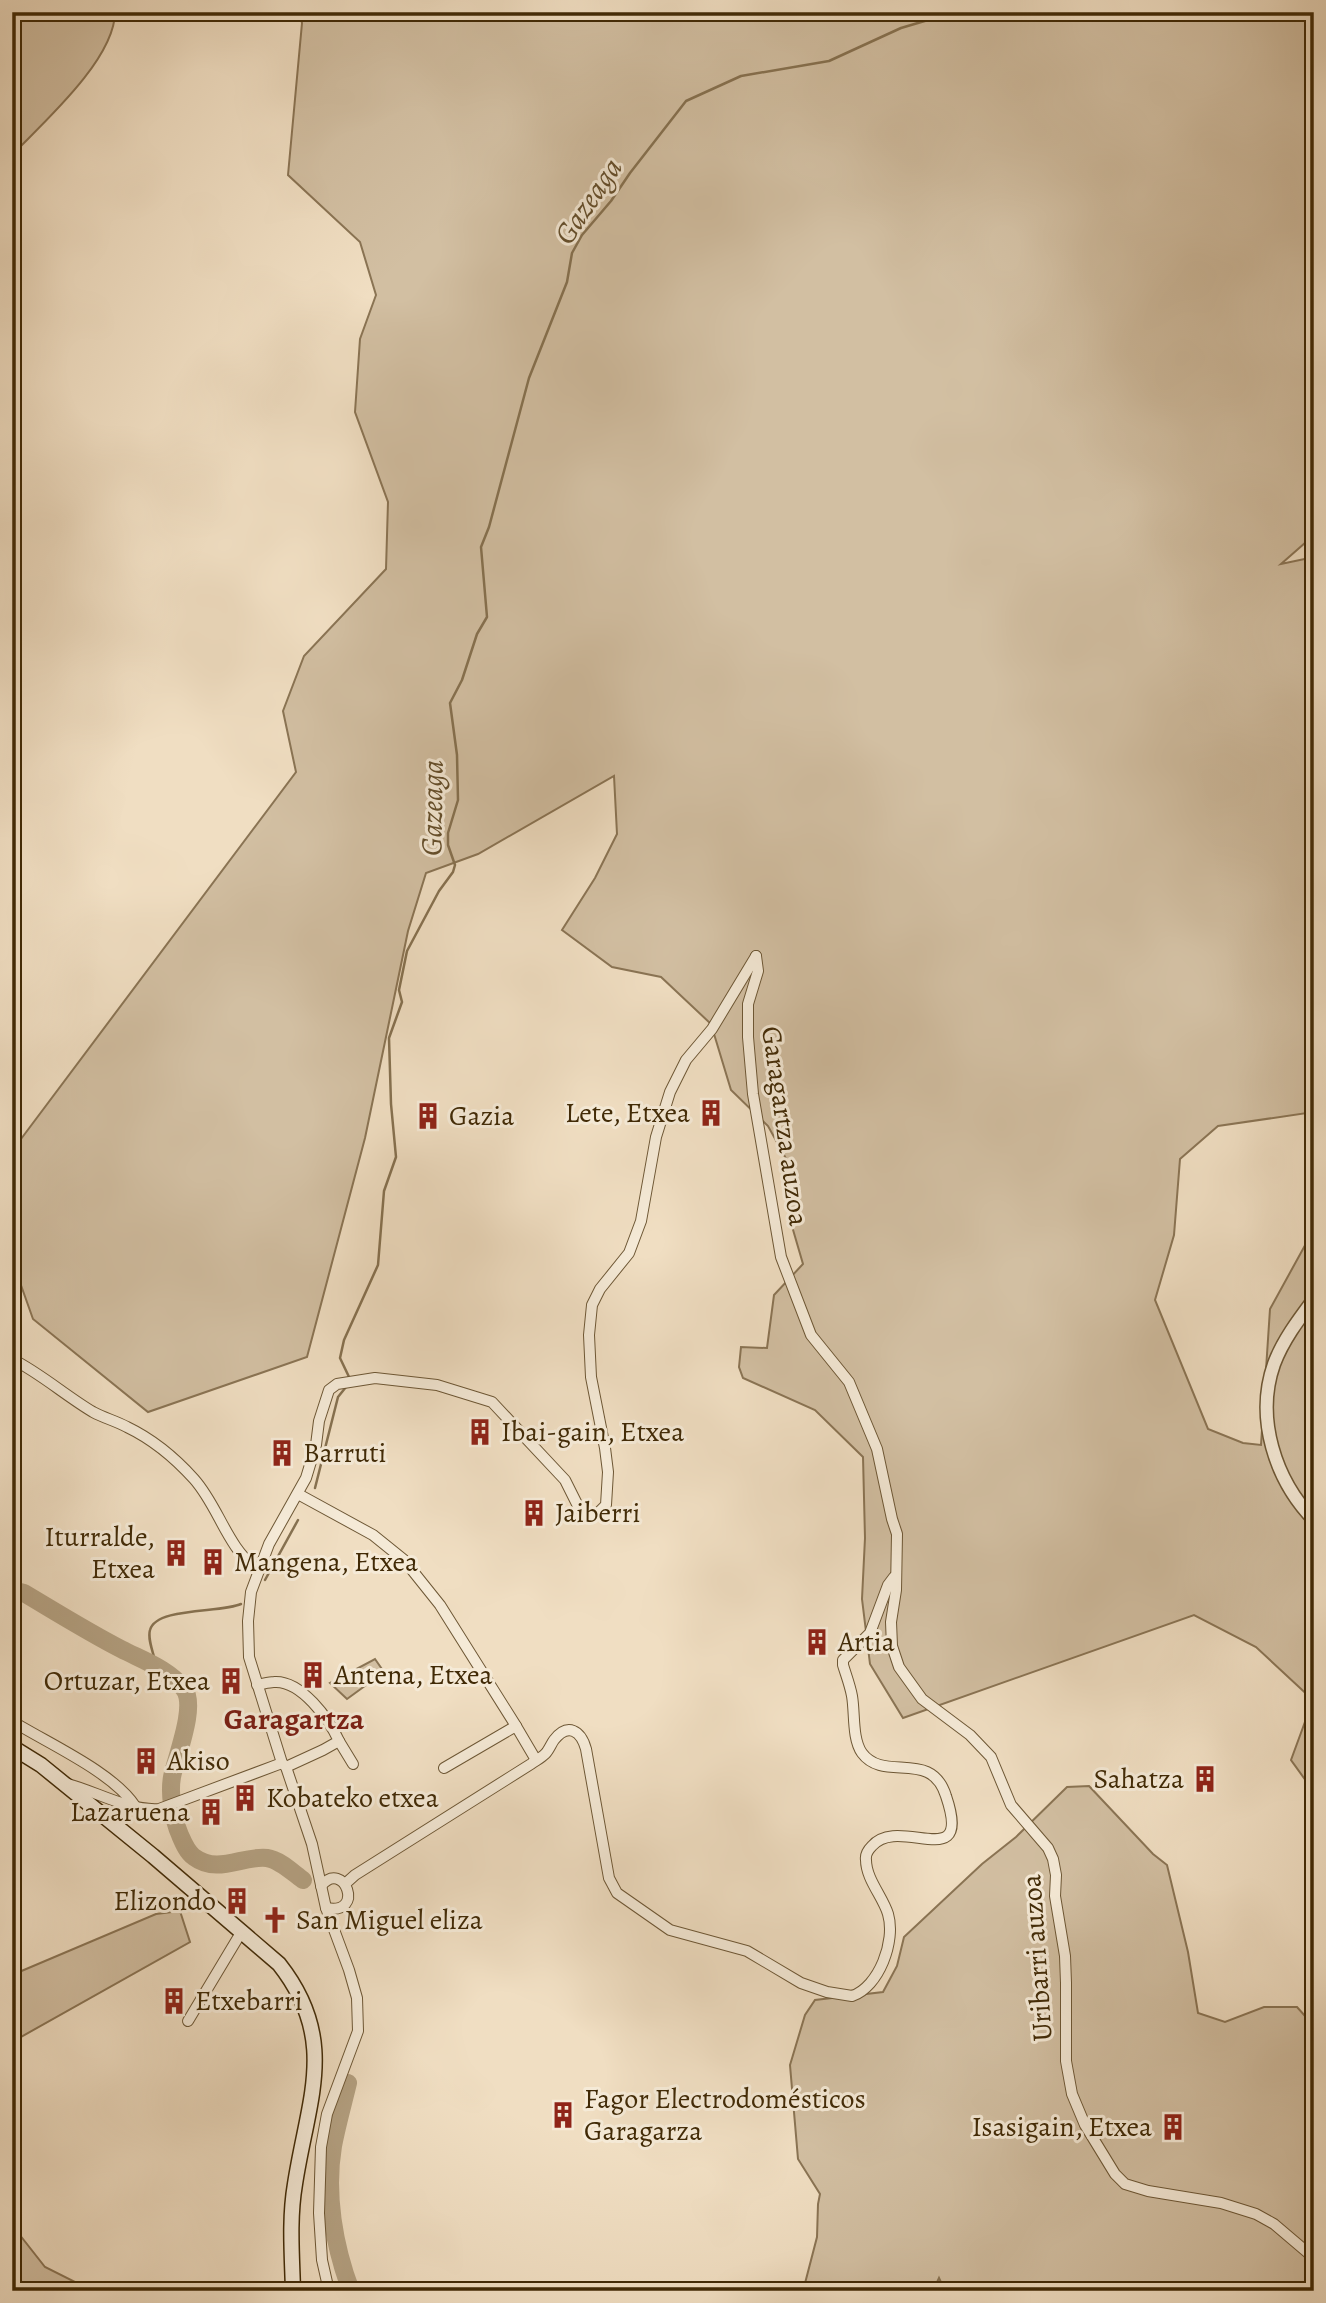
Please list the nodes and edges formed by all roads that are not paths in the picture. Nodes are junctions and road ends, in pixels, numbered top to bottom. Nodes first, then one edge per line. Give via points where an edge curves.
1 (1314, 1299) edge
2 (12, 1359) edge
3 (298, 1494) junction
4 (1314, 1520) edge
5 (895, 1525) joint
6 (258, 1570) junction
7 (894, 1577) junction
8 (257, 1685) junction
9 (12, 1721) edge
10 (516, 1726) junction
11 (339, 1741) junction
12 (12, 1747) edge
13 (536, 1760) junction
14 (353, 1764) dead end
15 (284, 1765) junction
16 (444, 1768) dead end
17 (63, 1783) junction
18 (135, 1807) junction
19 (345, 1884) junction
20 (321, 1886) junction
21 (326, 1908) junction
22 (242, 1931) junction
23 (188, 2021) dead end
24 (1314, 2258) edge
25 (293, 2291) edge
26 (329, 2291) edge

1 - 4 street via 1274,1365 1266,1410 1278,1464
2 - 6 street via 92,1412 128,1427 163,1451 205,1493 233,1544
3 - 5 street, Garagartza auzoa via 329,1390 337,1384 375,1378 437,1385 492,1402 565,1480 579,1508 589,1516 606,1505 605,1448 591,1377 592,1305 629,1253 641,1221 656,1137 670,1092 686,1060 712,1028 756,956 758,971 747,1017 748,1048 781,1257 811,1335 849,1382 868,1424
3 - 6 street, Garagartza auzoa
3 - 10 street via 373,1535 404,1560 440,1605
5 - 7 street, Uribarri auzoa
6 - 8 street, Garagartza auzoa via 248,1621 249,1657
7 - 13 street via 870,1633 843,1665 860,1751 876,1764 912,1767 934,1775 943,1786 953,1821 950,1834 939,1840 884,1836 869,1850 865,1862 890,1926 885,1955 864,1990 852,1996 812,1988 754,1954 670,1930 617,1893 609,1878 582,1736 569,1731 560,1734
7 - 24 street, Uribarri auzoa via 892,1646 899,1667 922,1699 991,1757 1011,1805 1053,1859 1065,1956 1066,2061 1072,2094 1115,2174 1125,2185 1256,2214
8 - 11 street via 276,1681 300,1691 324,1716
8 - 15 street, Garagartza auzoa
9 - 18 street via 97,1772
10 - 13 street
10 - 16 street
11 - 14 street
11 - 15 street
12 - 17 main road
13 - 19 street
15 - 18 street via 165,1808
15 - 20 street, Garagartza auzoa via 312,1844
17 - 18 street
17 - 22 main road
19 - 20 street via 332,1878
19 - 21 street via 347,1902 335,1910
20 - 21 street
21 - 26 street via 357,1998 358,2031 327,2114 321,2147 319,2213
22 - 23 street
22 - 25 main road via 295,1984 314,2035 313,2085 294,2186

